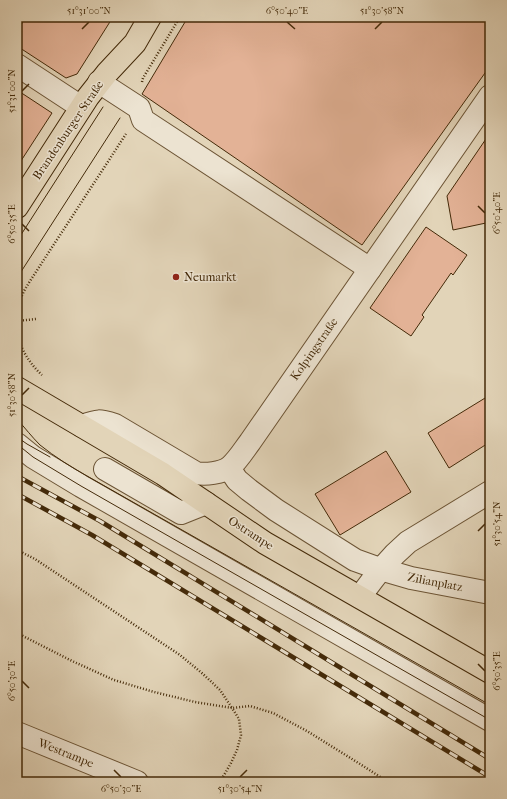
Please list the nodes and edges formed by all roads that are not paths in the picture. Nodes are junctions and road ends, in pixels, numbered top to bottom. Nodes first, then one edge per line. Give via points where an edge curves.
1 (150, 17) edge
2 (17, 65) edge
3 (99, 82) junction
4 (490, 96) edge
5 (81, 107) junction
6 (17, 207) edge
7 (370, 269) junction
8 (17, 388) edge
9 (82, 426) junction
10 (17, 444) edge
11 (229, 468) junction
12 (105, 469) dead end
13 (490, 492) edge
14 (206, 503) junction
15 (380, 569) junction
16 (490, 593) edge
17 (360, 597) junction
18 (490, 672) edge
19 (490, 720) edge
20 (17, 733) edge
21 (137, 782) edge

1 - 3 main road, Brandenburger Straße via 135,43
2 - 5 street
3 - 5 main road, Brandenburger Straße
3 - 7 street via 139,108 143,120
4 - 7 street, Kolpingstraße
5 - 6 main road, Brandenburger Straße
7 - 11 street, Kolpingstraße via 250,442
8 - 9 main road, Ostrampe
9 - 11 street via 97,421 115,425 196,473 219,472
9 - 14 main road, Ostrampe
10 - 19 street via 33,457 81,486
11 - 15 street via 237,480 276,510 354,560
12 - 14 street via 181,513
13 - 15 street via 408,542
14 - 17 main road, Ostrampe via 265,543
15 - 16 street, Zilianplatz via 411,578
15 - 17 street
17 - 18 main road, Ostrampe
20 - 21 street, Westrampe

